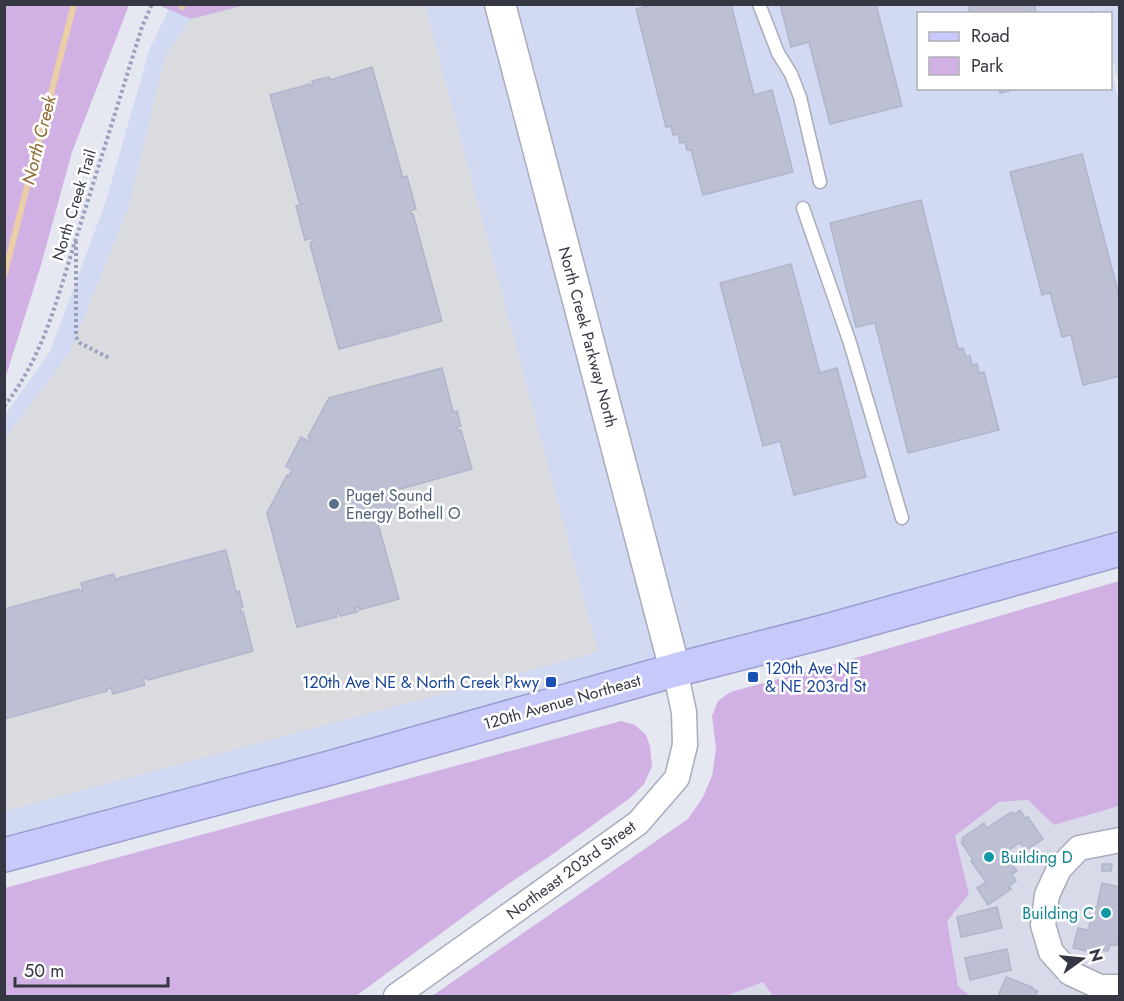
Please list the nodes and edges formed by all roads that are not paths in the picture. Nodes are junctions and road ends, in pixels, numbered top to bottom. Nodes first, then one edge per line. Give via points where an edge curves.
1 (500, 4) edge
2 (759, 4) edge
3 (820, 182) dead end
4 (804, 208) dead end
5 (902, 518) dead end
6 (1119, 549) edge
7 (675, 670) junction
8 (1119, 840) edge
9 (4, 855) edge
10 (1119, 987) edge
11 (396, 996) edge

1 - 7 street, North Creek Parkway North
2 - 3 lane via 800,97
4 - 5 lane via 850,343
6 - 7 main road, 120th Avenue Northeast
7 - 9 main road, 120th Avenue Northeast
7 - 11 street, Northeast 203rd Street via 684,712 685,745 677,778 638,823
8 - 10 street via 1079,848 1059,869 1047,896 1043,925 1051,952 1070,973 1100,987

